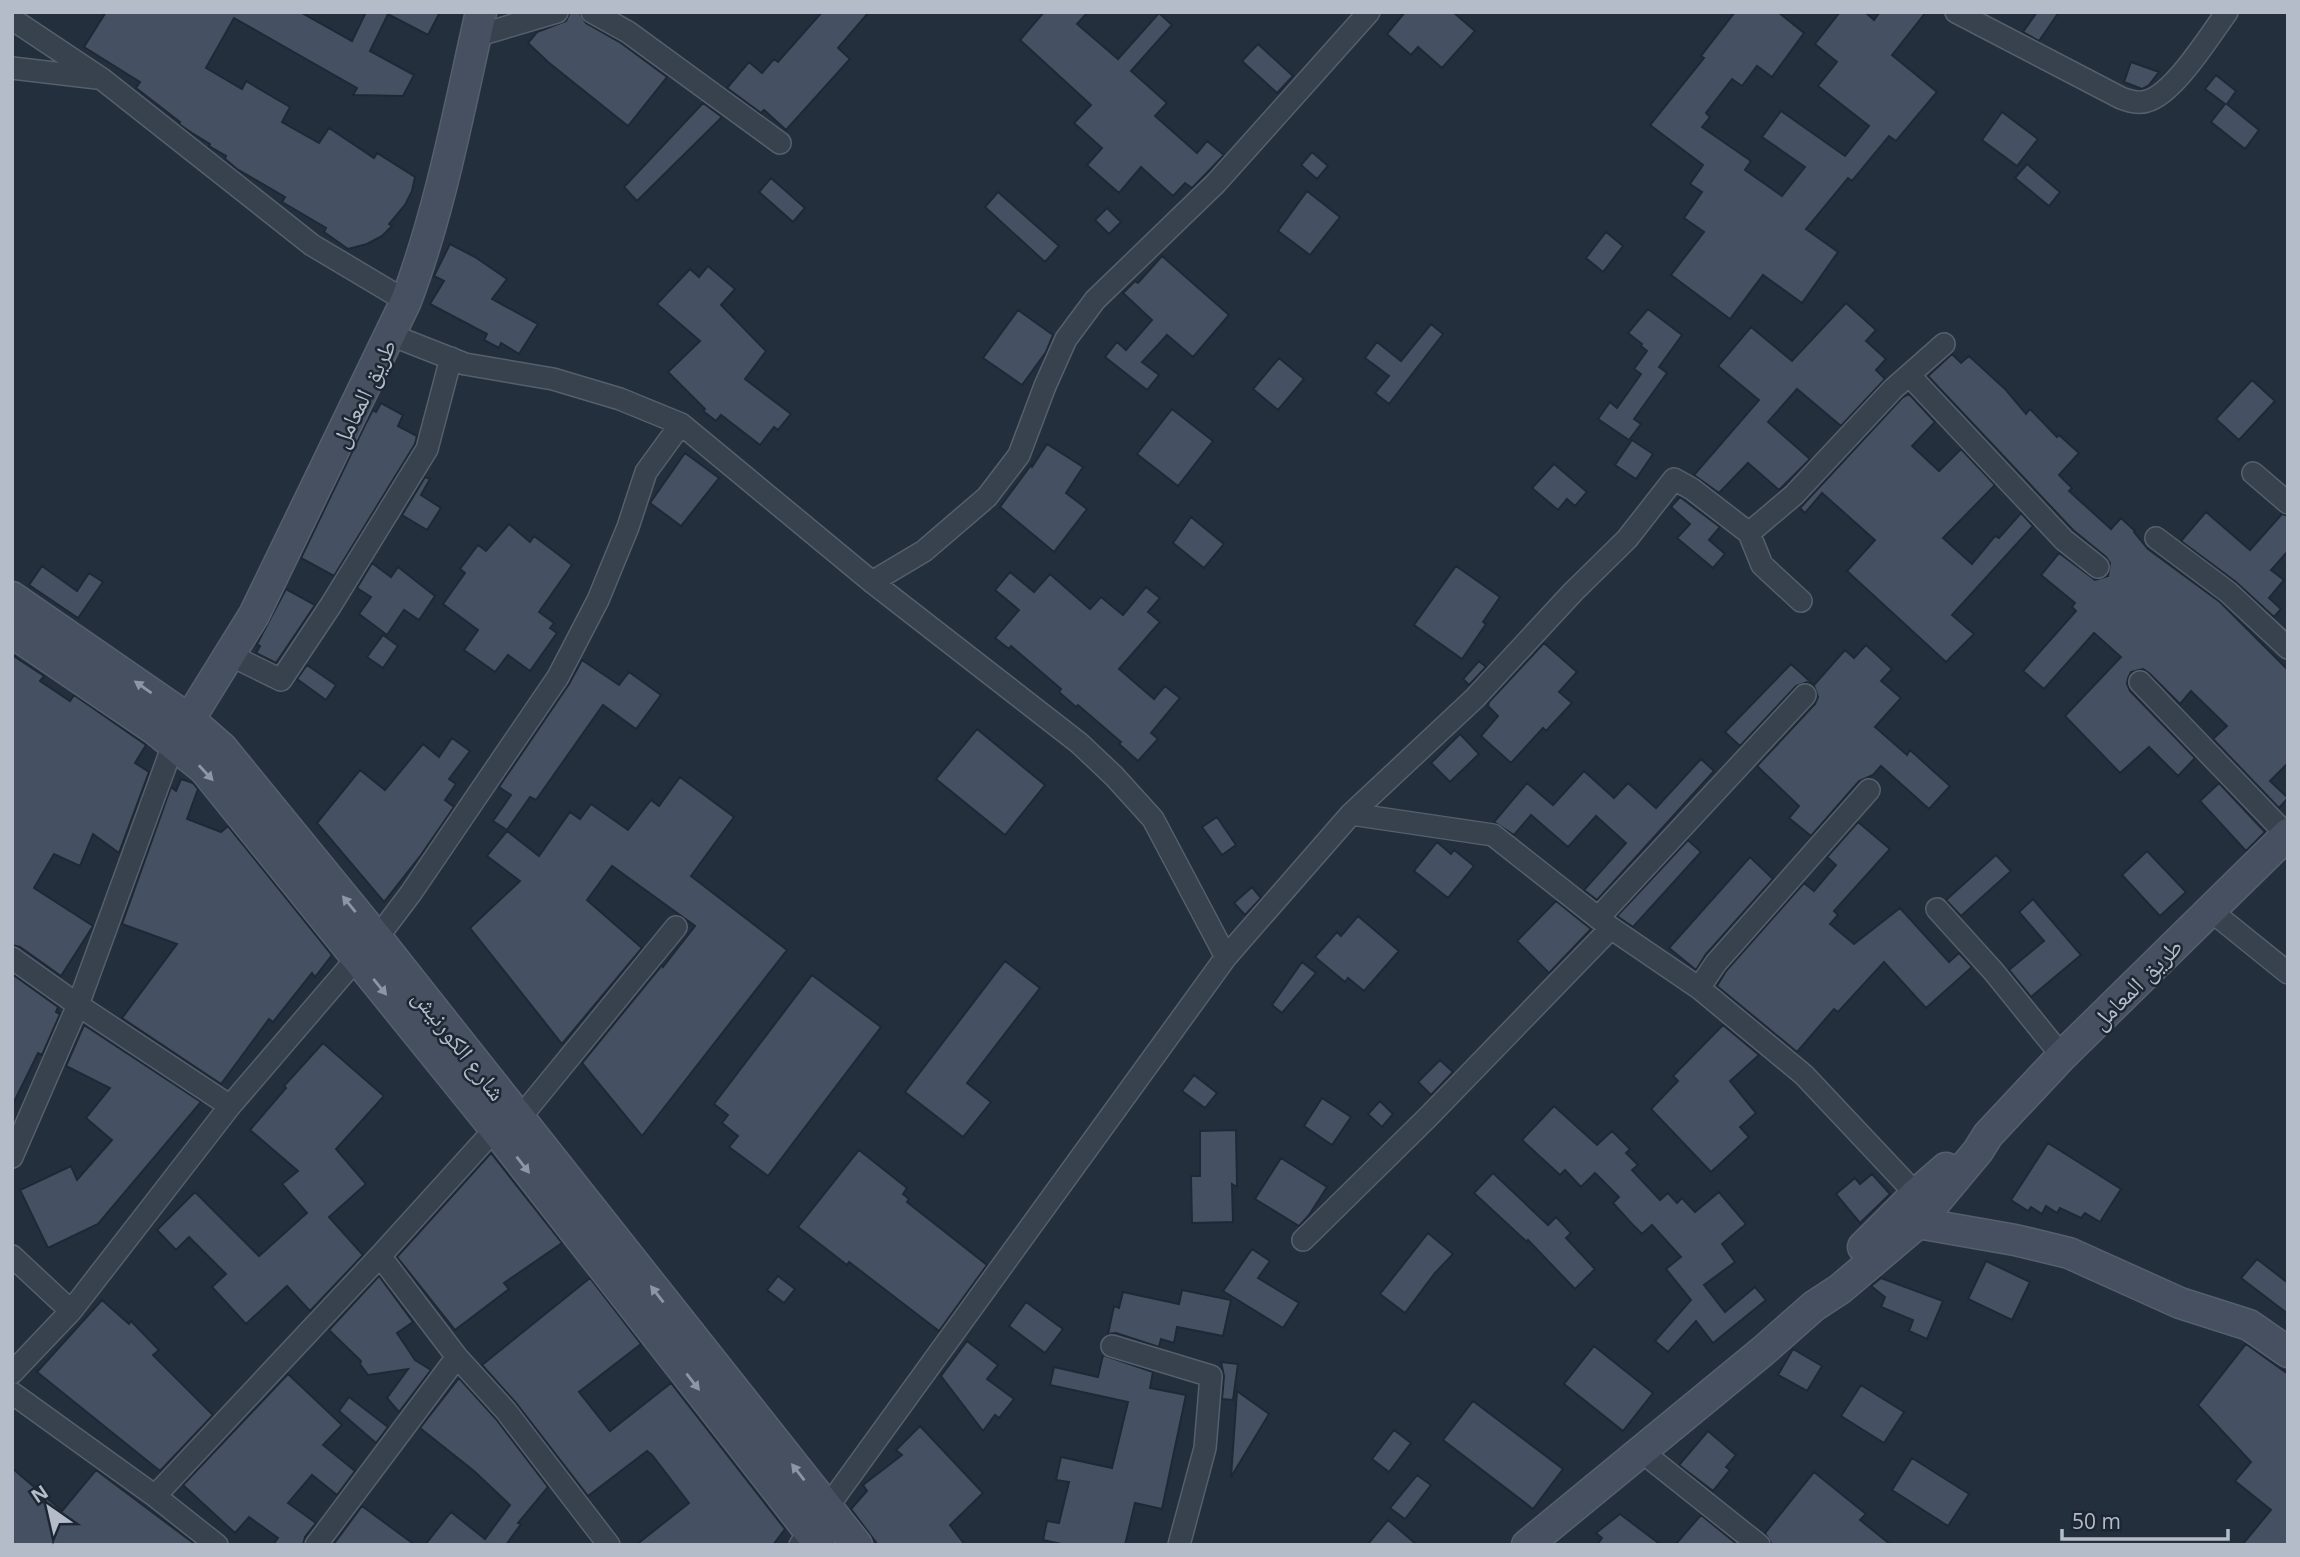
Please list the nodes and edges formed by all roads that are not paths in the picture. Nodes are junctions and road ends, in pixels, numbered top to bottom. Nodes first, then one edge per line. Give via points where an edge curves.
1 (557, 12) edge
2 (592, 12) edge
3 (1369, 12) edge
4 (1956, 12) edge
5 (2227, 12) edge
6 (12, 19) edge
7 (479, 24) edge
8 (12, 68) edge
9 (102, 79) junction
10 (780, 143) dead end
11 (407, 301) junction
12 (391, 335) junction
13 (1944, 344) dead end
14 (451, 358) junction
15 (1909, 375) junction
16 (681, 424) junction
17 (2253, 473) dead end
18 (2288, 503) edge
19 (1749, 533) junction
20 (2156, 538) dead end
21 (2098, 567) dead end
22 (872, 582) junction
23 (12, 597) edge
24 (1801, 601) dead end
25 (12, 632) edge
26 (2288, 648) edge
27 (230, 654) junction
28 (2140, 682) dead end
29 (1805, 695) dead end
30 (190, 720) junction
31 (173, 745) junction
32 (1870, 790) dead end
33 (1351, 814) junction
34 (2287, 834) edge
35 (1937, 909) dead end
36 (2210, 910) junction
37 (1605, 923) junction
38 (676, 927) dead end
39 (367, 948) junction
40 (1226, 957) junction
41 (12, 958) edge
42 (2288, 973) edge
43 (1699, 988) junction
44 (78, 1005) junction
45 (2062, 1056) junction
46 (230, 1106) junction
47 (507, 1124) junction
48 (12, 1157) edge
49 (1917, 1208) junction
50 (1303, 1240) dead end
51 (12, 1256) edge
52 (380, 1256) junction
53 (71, 1311) junction
54 (1112, 1346) dead end
55 (2288, 1352) edge
56 (457, 1357) junction
57 (12, 1373) edge
58 (12, 1393) edge
59 (1641, 1451) junction
60 (155, 1496) junction
61 (814, 1532) edge
62 (1533, 1543) edge
63 (217, 1545) edge
64 (316, 1545) edge
65 (609, 1545) edge
66 (857, 1545) edge
67 (1179, 1545) edge
68 (1759, 1545) edge

1 - 7 street
2 - 10 street via 628,32
3 - 22 street via 1216,183 1095,300 1066,339 1019,455 987,496 924,551
4 - 5 street via 2133,102 2146,102 2170,88
6 - 9 street
7 - 11 main road, طريق المعامل via 447,162
8 - 9 street
9 - 11 street via 312,245
11 - 12 main road, طريق المعامل
12 - 14 street
12 - 27 main road, طريق المعامل via 254,615
13 - 15 street
14 - 16 street via 553,379
14 - 27 street via 427,449 281,680
15 - 19 street via 1794,495
15 - 21 street via 2064,540
16 - 22 street
16 - 39 street via 646,472 598,600 558,677 411,893
17 - 18 street
19 - 24 street via 1762,565
19 - 33 street via 1674,479 1627,539 1475,698
20 - 26 street via 2228,592
22 - 40 street via 1079,743 1114,776 1153,819
30 -> 23 main road, شارع الكورنيش
25 - 31 main road, شارع الكورنيش
27 - 30 main road, طريق المعامل
28 - 34 street
29 - 37 street
30 - 31 main road, طريق المعامل
39 -> 30 main road, شارع الكورنيش via 222,747
31 -> 39 main road, شارع الكورنيش via 204,769
31 - 44 street
32 - 43 street
33 - 37 street via 1493,835
33 - 40 street
34 - 36 main road, طريق المعامل
35 - 45 street
36 - 42 street
36 - 45 main road, طريق المعامل
37 - 43 street
37 - 50 street via 1428,1117
38 - 47 street
39 - 46 street
39 - 47 main road, شارع الكورنيش
40 - 61 street
41 - 44 street
43 - 49 street via 1804,1075
44 - 46 street
44 - 48 street
45 - 49 main road, طريق المعامل
46 - 53 street
47 - 52 street
47 - 61 main road, شارع الكورنيش
49 - 55 main road via 2069,1253 2180,1303 2249,1325
49 - 59 main road, طريق المعامل via 1840,1289
51 - 53 street
52 - 56 street
52 - 60 street
53 - 57 street
54 - 67 street via 1210,1376 1205,1448
56 - 64 street
56 - 65 street via 506,1411
58 - 60 street
59 - 62 main road, طريق المعامل
59 - 68 street
60 - 63 street
61 - 66 main road, شارع الكورنيش

